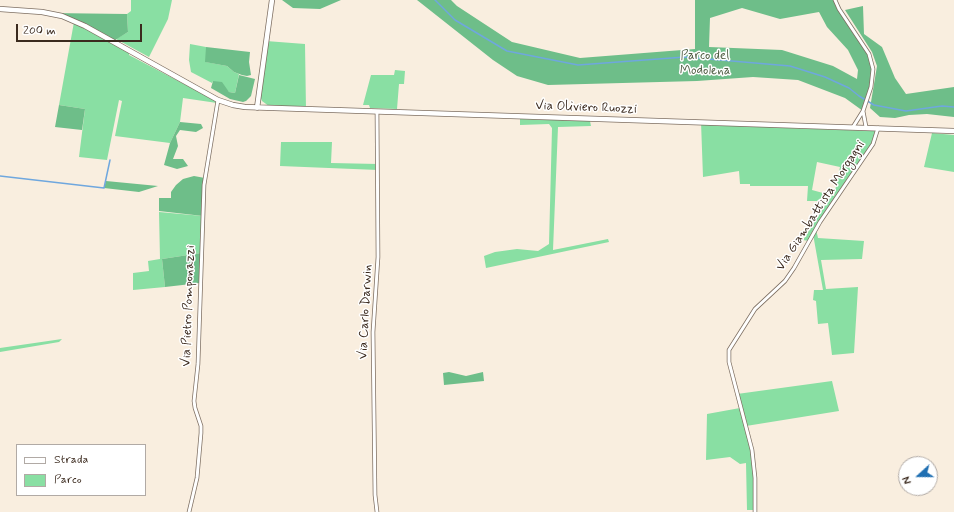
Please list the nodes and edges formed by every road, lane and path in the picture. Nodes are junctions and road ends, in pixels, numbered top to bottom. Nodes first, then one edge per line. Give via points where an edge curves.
1 (272, 0) edge
2 (835, 0) edge
3 (0, 9) edge
4 (218, 100) junction
5 (257, 108) junction
6 (377, 112) junction
7 (863, 112) junction
8 (853, 127) junction
9 (866, 128) junction
10 (878, 128) junction
11 (954, 131) edge
12 (189, 512) edge
13 (377, 512) edge
14 (755, 512) edge

1 - 5 street
2 - 7 street via 872,61 873,76
3 - 4 street, Via Oliviero Ruozzi via 42,12 69,19
4 - 5 street, Via Oliviero Ruozzi
4 - 12 street, Via Pietro Pomponazzi via 204,185 198,358 194,401 201,433 198,478
5 - 6 street, Via Oliviero Ruozzi
6 - 8 street, Via Oliviero Ruozzi
6 - 13 street, Via Carlo Darwin via 378,257 373,332 374,490
7 - 8 street
7 - 9 street
8 - 9 street, Via Oliviero Ruozzi
9 - 10 street, Via Oliviero Ruozzi
10 - 11 street, Via Oliviero Ruozzi
10 - 14 street, Via Giambattista Morgagni via 873,144 820,222 789,276 755,309 729,350 729,362 752,450

